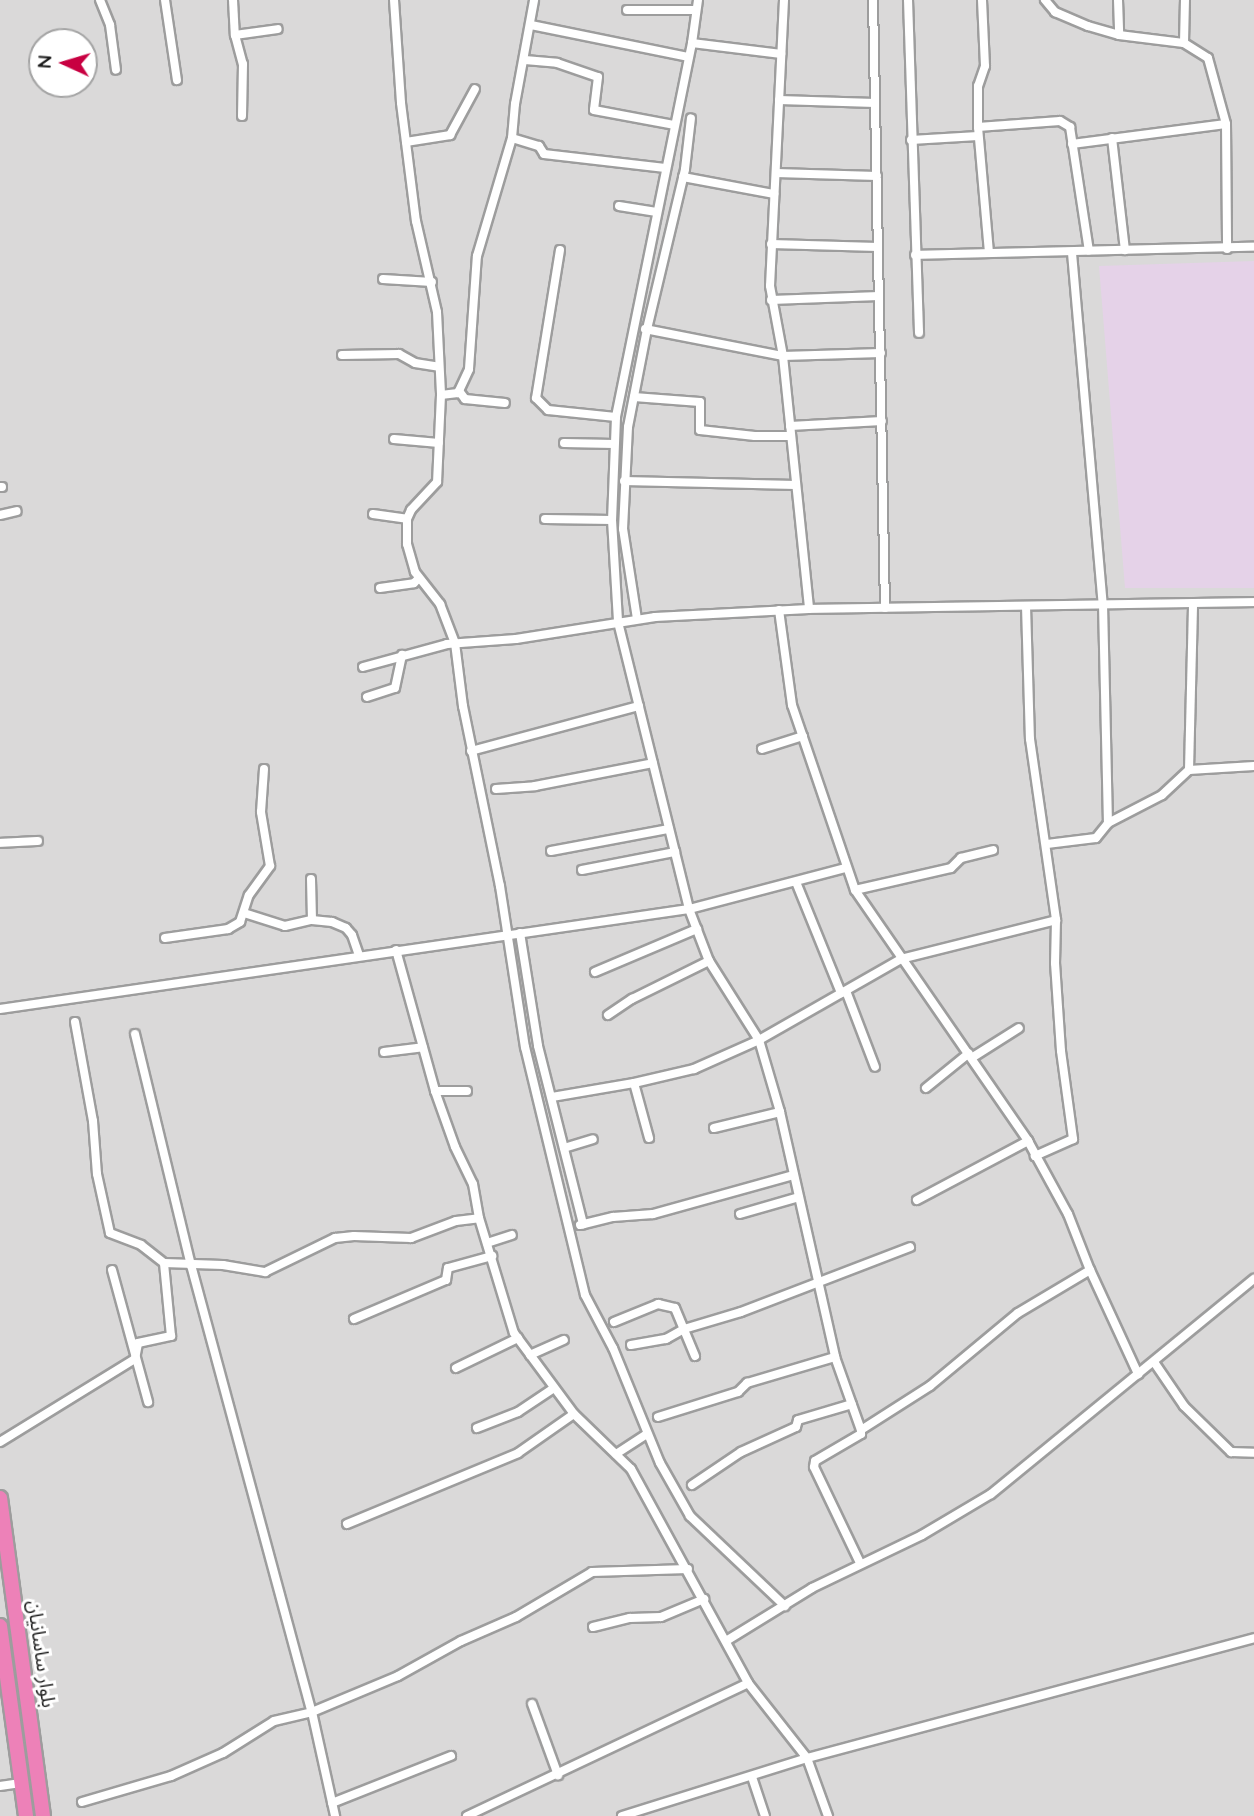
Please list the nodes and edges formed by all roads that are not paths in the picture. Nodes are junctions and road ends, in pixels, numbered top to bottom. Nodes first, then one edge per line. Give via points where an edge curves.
1 (100, 0) edge
2 (165, 0) edge
3 (233, 0) edge
4 (394, 0) edge
5 (534, 0) edge
6 (698, 0) edge
7 (784, 0) edge
8 (873, 0) edge
9 (908, 0) edge
10 (982, 0) edge
11 (1045, 0) edge
12 (1118, 0) edge
13 (1185, 0) edge
14 (627, 10) dead end
15 (696, 10) junction
16 (531, 25) junction
17 (278, 29) dead end
18 (235, 35) junction
19 (1119, 35) junction
20 (692, 43) junction
21 (1184, 43) junction
22 (781, 54) junction
23 (688, 57) junction
24 (525, 60) junction
25 (116, 70) dead end
26 (177, 80) dead end
27 (475, 89) dead end
28 (779, 100) junction
29 (875, 103) junction
30 (242, 116) dead end
31 (691, 118) dead end
32 (1226, 124) junction
33 (674, 125) junction
34 (978, 127) junction
35 (978, 136) junction
36 (512, 138) junction
37 (1112, 138) junction
38 (911, 140) junction
39 (406, 142) junction
40 (1072, 144) junction
41 (666, 168) junction
42 (776, 173) junction
43 (877, 176) junction
44 (683, 177) junction
45 (774, 194) junction
46 (619, 206) dead end
47 (657, 212) junction
48 (771, 244) junction
49 (878, 247) junction
50 (1254, 247) edge
51 (1227, 249) junction
52 (560, 250) dead end
53 (1125, 250) junction
54 (1089, 251) junction
55 (989, 252) junction
56 (1072, 253) junction
57 (915, 255) junction
58 (383, 279) dead end
59 (432, 282) junction
60 (879, 296) junction
61 (771, 300) junction
62 (634, 327) junction
63 (647, 329) junction
64 (919, 333) dead end
65 (881, 352) junction
66 (342, 355) dead end
67 (783, 356) junction
68 (439, 367) junction
69 (460, 391) junction
70 (441, 395) junction
71 (634, 397) junction
72 (505, 403) dead end
73 (616, 421) junction
74 (882, 421) junction
75 (790, 426) junction
76 (628, 427) junction
77 (791, 436) junction
78 (394, 439) dead end
79 (439, 443) junction
80 (564, 443) dead end
81 (614, 444) junction
82 (624, 481) junction
83 (796, 485) junction
84 (18, 511) dead end
85 (373, 514) dead end
86 (0, 515) edge
87 (407, 519) junction
88 (545, 519) dead end
89 (612, 520) junction
90 (419, 578) junction
91 (380, 588) dead end
92 (1254, 602) edge
93 (1193, 603) junction
94 (1103, 604) junction
95 (1026, 606) junction
96 (885, 608) junction
97 (809, 609) junction
98 (779, 610) junction
99 (637, 619) junction
100 (618, 622) junction
101 (455, 643) junction
102 (402, 655) junction
103 (363, 667) dead end
104 (367, 697) dead end
105 (639, 706) junction
106 (803, 736) junction
107 (762, 749) dead end
108 (471, 751) junction
109 (653, 763) junction
110 (1254, 765) edge
111 (264, 769) dead end
112 (1189, 770) junction
113 (496, 789) dead end
114 (1108, 823) junction
115 (669, 830) junction
116 (38, 841) dead end
117 (0, 843) edge
118 (1046, 844) junction
119 (993, 850) dead end
120 (551, 851) dead end
121 (675, 852) junction
122 (845, 868) junction
123 (582, 870) dead end
124 (311, 878) dead end
125 (796, 882) junction
126 (855, 890) junction
127 (689, 909) junction
128 (244, 914) junction
129 (313, 920) junction
130 (1056, 920) junction
131 (697, 929) junction
132 (520, 933) junction
133 (506, 935) junction
134 (165, 938) dead end
135 (396, 950) junction
136 (359, 955) junction
137 (901, 959) junction
138 (709, 961) junction
139 (595, 972) dead end
140 (844, 992) junction
141 (0, 1009) edge
142 (608, 1015) dead end
143 (75, 1022) dead end
144 (1019, 1028) dead end
145 (135, 1034) dead end
146 (759, 1040) junction
147 (423, 1047) junction
148 (384, 1052) dead end
149 (971, 1055) junction
150 (875, 1067) dead end
151 (634, 1083) junction
152 (926, 1088) dead end
153 (435, 1091) junction
154 (467, 1091) dead end
155 (552, 1097) junction
156 (780, 1112) junction
157 (713, 1128) dead end
158 (649, 1138) dead end
159 (593, 1139) dead end
160 (1028, 1141) junction
161 (564, 1148) junction
162 (1035, 1156) junction
163 (794, 1175) junction
164 (799, 1197) junction
165 (917, 1200) dead end
166 (740, 1214) dead end
167 (479, 1218) junction
168 (583, 1224) junction
169 (571, 1228) junction
170 (512, 1234) dead end
171 (487, 1243) junction
172 (910, 1247) dead end
173 (492, 1256) junction
174 (164, 1263) junction
175 (191, 1265) junction
176 (112, 1270) dead end
177 (1090, 1270) junction
178 (1254, 1279) edge
179 (820, 1284) junction
180 (354, 1319) dead end
181 (614, 1322) dead end
182 (684, 1329) junction
183 (518, 1338) junction
184 (564, 1340) dead end
185 (631, 1345) dead end
186 (530, 1355) junction
187 (695, 1356) dead end
188 (835, 1357) junction
189 (135, 1359) junction
190 (1154, 1362) junction
191 (456, 1368) dead end
192 (1138, 1374) junction
193 (554, 1388) junction
194 (148, 1402) dead end
195 (852, 1404) junction
196 (574, 1414) junction
197 (658, 1417) dead end
198 (477, 1428) dead end
199 (861, 1430) junction
200 (647, 1434) junction
201 (0, 1442) edge
202 (1254, 1453) edge
203 (616, 1454) junction
204 (692, 1485) dead end
205 (0, 1498) edge
206 (348, 1524) dead end
207 (860, 1563) junction
208 (688, 1569) junction
209 (704, 1599) junction
210 (785, 1605) junction
211 (0, 1626) edge
212 (593, 1627) dead end
213 (1254, 1638) edge
214 (726, 1641) junction
215 (748, 1683) junction
216 (532, 1704) dead end
217 (312, 1712) junction
218 (451, 1756) dead end
219 (807, 1758) junction
220 (558, 1775) junction
221 (752, 1777) junction
222 (21, 1783) junction
223 (0, 1786) edge
224 (82, 1802) dead end
225 (332, 1803) junction
226 (26, 1816) edge
227 (43, 1816) edge
228 (335, 1816) edge
229 (467, 1816) edge
230 (622, 1816) edge
231 (765, 1816) edge
232 (828, 1816) edge

1 - 25 street via 110,25
2 - 26 street
3 - 18 street
4 - 39 street
5 - 16 street
6 - 15 street
7 - 22 street
8 - 29 street
9 - 38 street
10 - 34 street via 985,66 978,86
11 - 19 street via 1055,12
12 - 19 street
13 - 21 street
14 - 15 street
15 - 20 street
16 - 23 street
16 - 24 street
17 - 18 street
18 - 30 street via 243,64
19 - 21 street
20 - 22 street
20 - 23 street
21 - 32 street via 1208,58
22 - 28 street
23 - 33 street
24 - 33 street via 557,63 598,77 594,110
24 - 36 street
27 - 39 street via 450,135
28 - 29 street
28 - 42 street
29 - 43 street
31 - 44 street
32 - 37 street
32 - 51 street
33 - 41 street
34 - 35 street
34 - 40 street via 1060,121 1070,127
35 - 38 street
35 - 55 street
36 - 41 street via 539,146 544,154
36 - 69 street via 477,256 469,369
37 - 40 street
37 - 53 street
38 - 57 street
39 - 59 street via 416,221
40 - 54 street
41 - 47 street
42 - 43 street
42 - 45 street
43 - 49 street
44 - 45 street
44 - 63 street
45 - 48 street
46 - 47 street
47 - 62 street
48 - 49 street
48 - 61 street
49 - 60 street
50 - 51 street
51 - 53 street
52 - 73 street via 536,398 548,410
53 - 54 street
54 - 56 street
55 - 56 street
55 - 57 street
56 - 94 street
57 - 64 street
58 - 59 street
59 - 68 street
60 - 61 street
60 - 65 street
61 - 67 street
62 - 63 street
62 - 73 street
63 - 67 street
63 - 71 street
65 - 67 street
65 - 74 street
66 - 68 street via 399,354 415,363
67 - 75 street
68 - 70 street
69 - 70 street
69 - 72 street via 465,399
70 - 79 street
71 - 76 street
71 - 77 street via 699,401 700,430
73 - 76 street
73 - 81 street
74 - 75 street
74 - 96 street
75 - 77 street
76 - 82 street
77 - 83 street
78 - 79 street
79 - 87 street via 437,482
80 - 81 street
81 - 89 street
82 - 83 street
82 - 99 street via 623,529
83 - 97 street
84 - 86 street
85 - 87 street
87 - 90 street via 407,544
88 - 89 street
89 - 100 street
90 - 91 street via 414,583
90 - 101 street via 440,604
92 - 93 street
93 - 94 street
93 - 112 street
94 - 95 street
94 - 114 street
95 - 96 street
95 - 118 street via 1030,739
96 - 97 street
97 - 98 street
98 - 99 street
98 - 106 street via 786,676
99 - 100 street
100 - 101 street
100 - 105 street
101 - 102 street
101 - 108 street
102 - 103 street
102 - 104 street via 394,688
105 - 108 street
105 - 109 street
106 - 107 street
106 - 122 street
108 - 133 street
109 - 113 street
109 - 115 street
110 - 112 street
111 - 128 street via 261,813 270,866 249,895
112 - 114 street via 1162,795
114 - 118 street via 1096,838
115 - 120 street
115 - 121 street
116 - 117 street
118 - 130 street
119 - 126 street via 961,858 951,867
121 - 123 street
121 - 127 street
122 - 125 street
122 - 126 street
124 - 129 street
125 - 127 street
125 - 140 street
126 - 137 street
127 - 131 street
127 - 132 street
128 - 129 street via 285,926
128 - 134 street via 228,929
129 - 136 street via 346,928
130 - 137 street
130 - 162 street via 1061,1051 1073,1139
131 - 138 street
131 - 139 street
132 - 133 street
132 - 155 street via 529,1003
133 - 135 street
133 - 169 street via 525,1047
135 - 136 street
135 - 147 street
136 - 141 street
137 - 140 street
137 - 149 street
138 - 142 street
138 - 146 street
140 - 146 street
140 - 150 street
143 - 174 street via 110,1233 141,1245
144 - 149 street
145 - 175 street
146 - 151 street via 694,1069
146 - 156 street
147 - 148 street
147 - 153 street
149 - 152 street
149 - 160 street
151 - 155 street
151 - 158 street
153 - 154 street
153 - 167 street via 473,1184
155 - 161 street
156 - 157 street
156 - 163 street
159 - 161 street
160 - 162 street
160 - 165 street
161 - 168 street
162 - 177 street via 1068,1214
163 - 164 street
163 - 168 street via 653,1214
164 - 166 street
164 - 179 street
167 - 171 street
167 - 175 street via 456,1221 411,1238 335,1238 265,1272
168 - 169 street
169 - 200 street via 590,1309 613,1348
170 - 171 street
171 - 173 street
172 - 179 street
173 - 180 street via 448,1268 446,1280
173 - 183 street
174 - 175 street
174 - 189 street via 171,1336 138,1343
175 - 217 street
176 - 189 street
177 - 192 street
177 - 199 street via 1018,1313 930,1386
178 - 190 street
179 - 182 street
179 - 188 street
181 - 182 street via 658,1304 675,1308
182 - 185 street via 666,1339
182 - 187 street
183 - 186 street
183 - 191 street
184 - 186 street
186 - 193 street
188 - 195 street
188 - 197 street via 747,1383 738,1392
189 - 194 street
189 - 201 street
190 - 192 street
190 - 202 street via 1184,1406 1231,1452
192 - 207 street via 991,1494 922,1535
193 - 196 street
193 - 198 street via 518,1412
195 - 199 street
195 - 204 street via 798,1420 796,1427 740,1452
196 - 203 street
196 - 206 street via 518,1453
199 - 207 street via 813,1464
200 - 203 street
200 - 210 street via 691,1517
203 - 208 street via 631,1469
205 - 227 highway, بلوار ساسانیان
207 - 210 street
208 - 209 street
208 - 217 street via 592,1572 430,1661
209 - 212 street via 661,1617 630,1618
209 - 214 street
210 - 214 street
211 - 222 highway, بلوار ساسانیان
213 - 219 street
214 - 215 street
215 - 219 street
215 - 220 street
216 - 220 street
217 - 224 street via 274,1721 223,1753 171,1776
217 - 225 street
218 - 225 street
219 - 221 street
219 - 232 street
220 - 229 street
221 - 230 street
221 - 231 street
222 - 223 street
222 - 226 highway, بلوار ساسانیان
225 - 228 street

